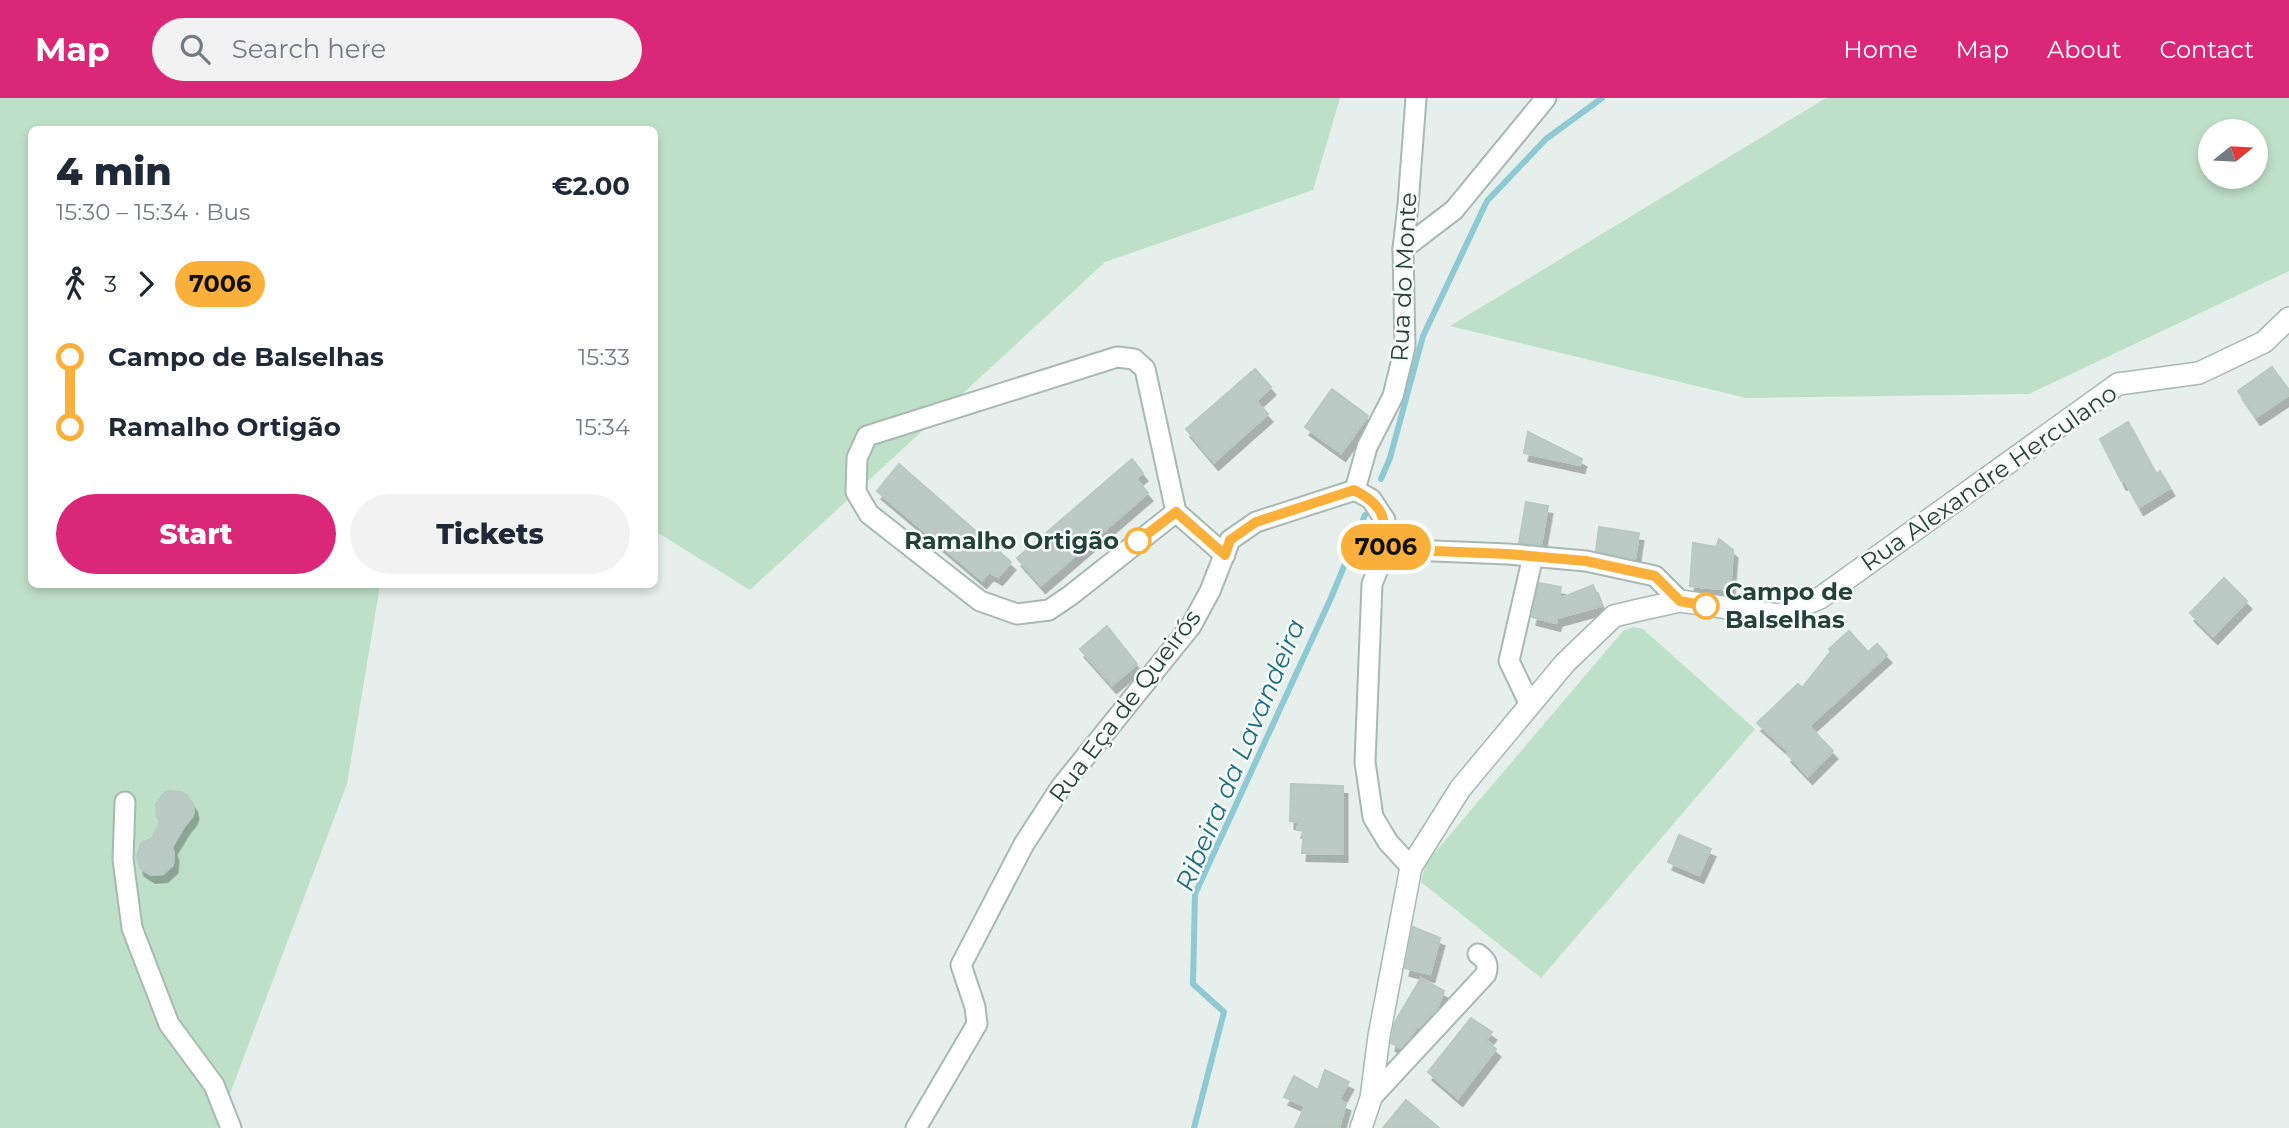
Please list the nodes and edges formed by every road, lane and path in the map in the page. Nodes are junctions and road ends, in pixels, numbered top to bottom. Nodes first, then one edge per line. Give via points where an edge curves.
1 (1416, 98) edge
2 (1546, 98) edge
3 (1402, 249) junction
4 (2289, 318) edge
5 (1354, 490) junction
6 (1176, 512) junction
7 (1386, 549) junction
8 (1225, 555) junction
9 (1533, 556) junction
10 (1680, 601) junction
11 (1530, 705) junction
12 (125, 802) dead end
13 (1411, 867) junction
14 (1478, 954) dead end
15 (1371, 1098) junction
16 (231, 1128) edge
17 (916, 1128) edge
18 (1362, 1128) edge

1 - 3 street, Rua do Monte
2 - 3 street via 1454,210
3 - 5 street, Rua do Monte via 1405,347 1393,396 1367,447
4 - 10 street, Rua Alexandre Herculano via 2264,341 2199,373 2118,384 1820,598 1779,615
5 - 7 street via 1371,499 1385,520
5 - 8 street, Rua Eça de Queirós via 1256,522 1230,540
6 - 6 street via 1145,369 1134,359 1117,357 867,436 857,458 856,492 869,514 980,601 1017,614 1049,610
6 - 8 street
7 - 9 street
7 - 13 street via 1372,584 1365,762 1373,817
8 - 17 street, Rua Eça de Queirós via 1191,626 1061,787 1012,866 961,965 977,1024
9 - 10 street via 1586,561 1655,576
9 - 11 street via 1509,661
10 - 11 street, Rua Alexandre Herculano via 1614,616
11 - 13 street, Rua Alexandre Herculano via 1460,789
12 - 16 street via 123,859 132,928 169,1024 215,1085
13 - 15 street, Rua Alexandre Herculano
14 - 15 street via 1488,967 1486,974
15 - 18 street, Rua Alexandre Herculano

